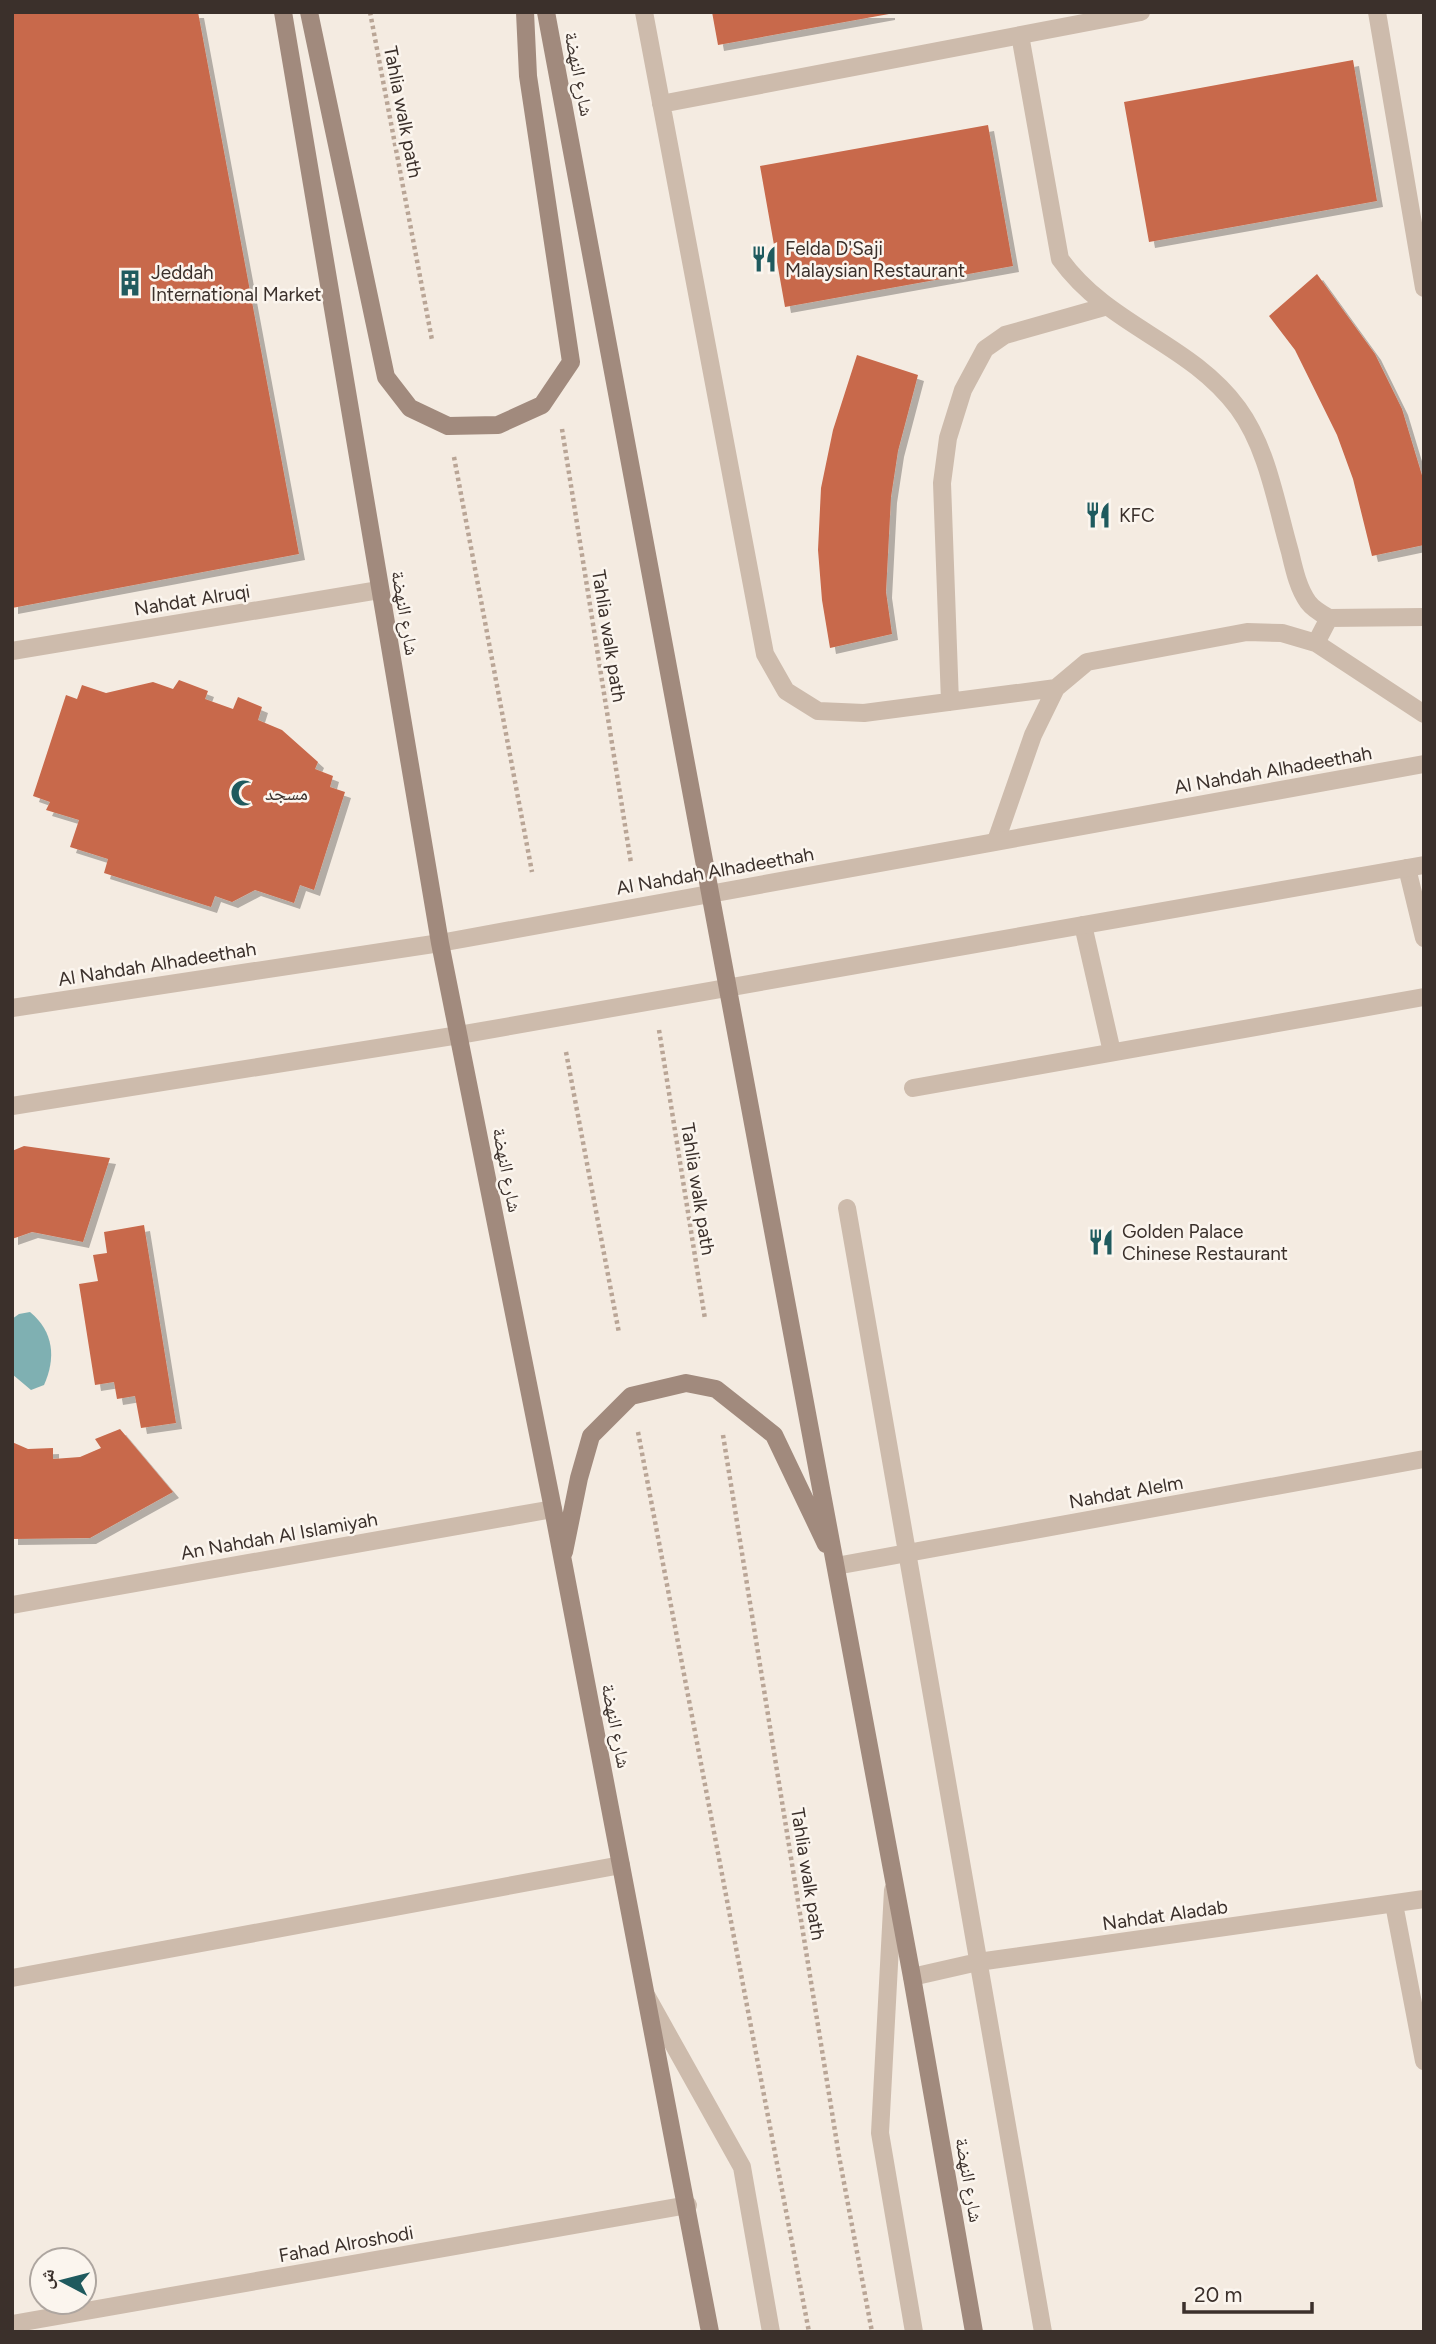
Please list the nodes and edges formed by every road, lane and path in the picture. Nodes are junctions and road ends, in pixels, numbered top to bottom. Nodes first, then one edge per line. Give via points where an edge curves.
1 (283, 12) edge
2 (309, 12) edge
3 (370, 12) edge
4 (525, 12) edge
5 (546, 12) edge
6 (644, 12) edge
7 (1141, 12) edge
8 (1377, 12) edge
9 (1020, 35) junction
10 (661, 104) junction
11 (1424, 288) edge
12 (1104, 307) junction
13 (432, 340) dead end
14 (562, 428) dead end
15 (453, 454) dead end
16 (380, 590) junction
17 (1424, 617) edge
18 (1329, 618) junction
19 (1316, 643) junction
20 (12, 651) edge
21 (1056, 688) junction
22 (950, 702) junction
23 (1424, 715) edge
24 (1424, 764) edge
25 (996, 841) junction
26 (631, 863) dead end
27 (1415, 866) edge
28 (532, 872) dead end
29 (711, 893) junction
30 (1083, 925) junction
31 (1424, 938) edge
32 (440, 943) junction
33 (729, 987) junction
34 (1424, 997) edge
35 (12, 1007) edge
36 (657, 1023) dead end
37 (459, 1035) junction
38 (566, 1052) dead end
39 (1112, 1052) junction
40 (913, 1088) dead end
41 (12, 1106) edge
42 (847, 1208) dead end
43 (705, 1319) dead end
44 (619, 1333) dead end
45 (638, 1432) dead end
46 (723, 1434) dead end
47 (1424, 1459) edge
48 (553, 1509) junction
49 (907, 1553) junction
50 (563, 1561) junction
51 (836, 1566) junction
52 (12, 1605) edge
53 (621, 1865) junction
54 (893, 1876) junction
55 (1424, 1899) edge
56 (1395, 1904) junction
57 (978, 1962) junction
58 (912, 1977) junction
59 (12, 1978) edge
60 (647, 1997) junction
61 (1424, 2061) edge
62 (688, 2205) junction
63 (12, 2324) edge
64 (710, 2332) edge
65 (771, 2332) edge
66 (809, 2332) edge
67 (872, 2332) edge
68 (914, 2332) edge
69 (974, 2332) edge
70 (1043, 2332) edge

1 - 16 street, شارع النهضة
2 - 4 street via 386,377 410,408 448,426 498,425 542,405 570,362 528,76
3 - 13 path, Tahlia walk path
5 - 29 street, شارع النهضة
6 - 10 street
7 - 9 street
8 - 11 street
9 - 10 street
9 - 12 street via 1060,259 1076,282
10 - 22 street via 765,654 786,691 818,711 864,713
12 - 18 street via 1177,351 1238,408 1258,442 1298,581 1309,603
12 - 22 street via 1005,335 985,349 963,390 948,438 942,483
14 - 26 path, Tahlia walk path
15 - 28 path
16 - 20 street, Nahdat Alruqi
16 - 32 street, شارع النهضة
17 - 18 street
18 - 19 street
19 - 21 street via 1282,633 1247,632 1087,662
19 - 23 street
21 - 22 street
21 - 25 street via 1033,735
24 - 25 street, Al Nahdah Alhadeethah
25 - 29 street, Al Nahdah Alhadeethah
27 - 30 street
27 - 31 street
29 - 32 street, Al Nahdah Alhadeethah
29 - 33 street, شارع النهضة
30 - 33 street
30 - 39 street
32 - 35 street, Al Nahdah Alhadeethah
32 - 37 street, شارع النهضة
33 - 37 street
33 - 51 street, شارع النهضة
34 - 39 street
36 - 43 path, Tahlia walk path
37 - 41 street
37 - 48 street, شارع النهضة
38 - 44 path
39 - 40 street
42 - 49 street
45 - 66 path
46 - 67 path, Tahlia walk path
47 - 49 street, Nahdat Alelm
48 - 50 street, شارع النهضة
48 - 52 street, An Nahdah Al Islamiyah
49 - 51 street, Nahdat Alelm
49 - 57 street
50 - 51 street via 591,1436 631,1395 686,1383 716,1389 774,1435
50 - 53 street, شارع النهضة
51 - 54 street, شارع النهضة
53 - 59 street
53 - 60 street, شارع النهضة
54 - 58 street, شارع النهضة
54 - 68 street via 880,2133
55 - 56 street, Nahdat Aladab
56 - 57 street, Nahdat Aladab
56 - 61 street
57 - 58 street, Nahdat Aladab
57 - 70 street
58 - 69 street, شارع النهضة
60 - 62 street, شارع النهضة
60 - 65 street via 742,2167
62 - 63 street, Fahad Alroshodi
62 - 64 street, شارع النهضة

